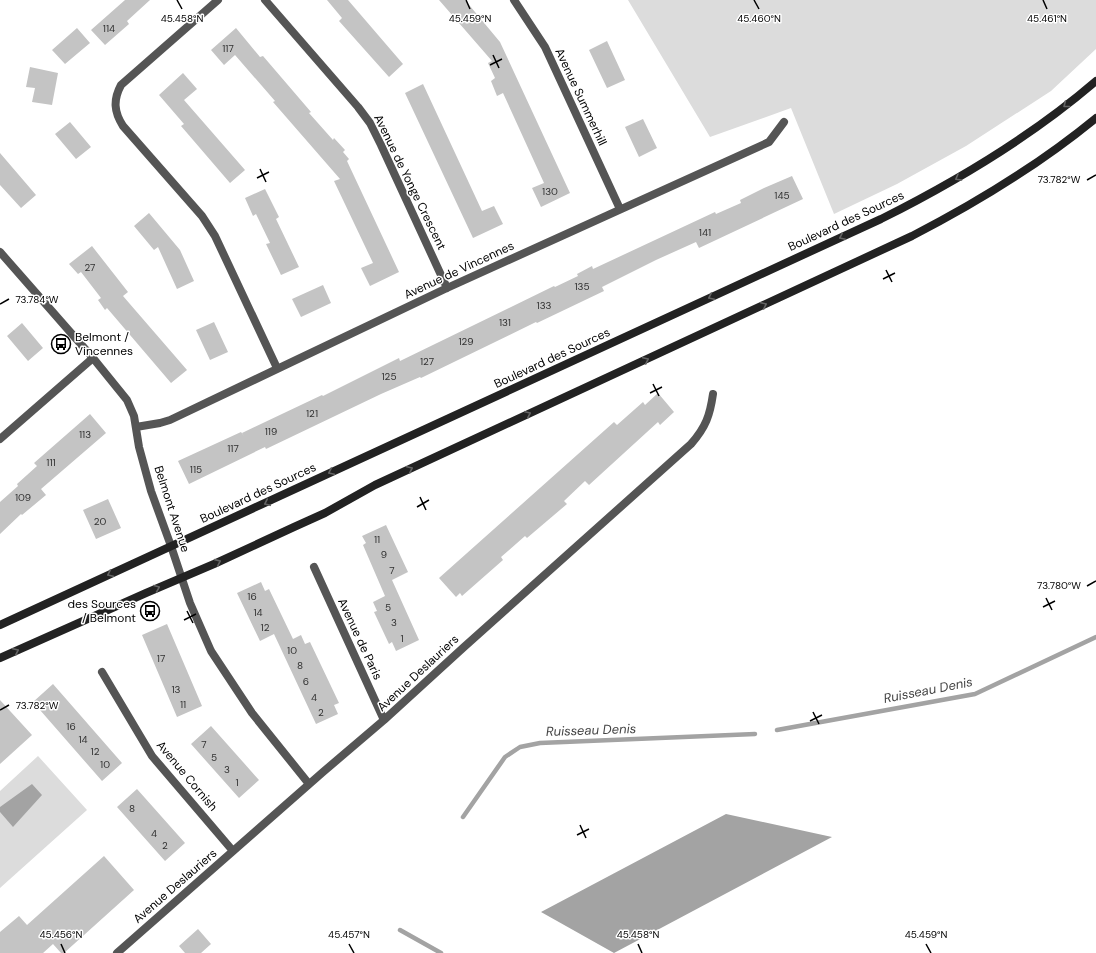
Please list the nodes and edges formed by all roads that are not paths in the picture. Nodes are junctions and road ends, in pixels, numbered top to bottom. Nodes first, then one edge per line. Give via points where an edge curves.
1 (218, 0) edge
2 (265, 0) edge
3 (514, 0) edge
4 (1096, 81) edge
5 (1096, 118) edge
6 (784, 122) dead end
7 (620, 209) junction
8 (0, 252) edge
9 (447, 288) junction
10 (93, 358) junction
11 (277, 368) junction
12 (713, 394) dead end
13 (136, 427) junction
14 (0, 439) edge
15 (171, 546) junction
16 (314, 567) dead end
17 (182, 578) junction
18 (0, 625) edge
19 (0, 658) edge
20 (102, 672) dead end
21 (384, 720) junction
22 (309, 784) junction
23 (233, 851) junction
24 (122, 951) edge

1 - 11 street via 127,79 118,91 116,112 123,126 212,231
2 - 9 street, Avenue de Yonge Crescent via 370,123
3 - 7 street, Avenue Summerhill via 545,47
4 -> 15 main road, Boulevard des Sources via 1059,111 985,162 887,216
17 -> 5 main road via 325,513 375,485 912,236 1006,182
6 - 7 street, Avenue de Vincennes via 769,142
7 - 9 street, Avenue de Vincennes
8 - 10 street, Belmont Avenue
9 - 11 street, Avenue de Vincennes
10 - 13 street, Belmont Avenue via 127,400
10 - 14 street
11 - 13 street, Avenue de Vincennes via 170,420
12 - 21 street, Avenue Deslauriers via 707,421 691,444
13 - 15 street, Belmont Avenue via 151,491
15 - 17 street, Belmont Avenue
15 -> 18 main road, Boulevard des Sources
16 - 21 street, Avenue de Paris
19 -> 17 main road
17 - 22 street, Belmont Avenue via 211,651 252,712
20 - 23 street, Avenue Cornish via 152,756
21 - 22 street, Avenue Deslauriers
22 - 23 street, Avenue Deslauriers
23 - 24 street, Avenue Deslauriers

